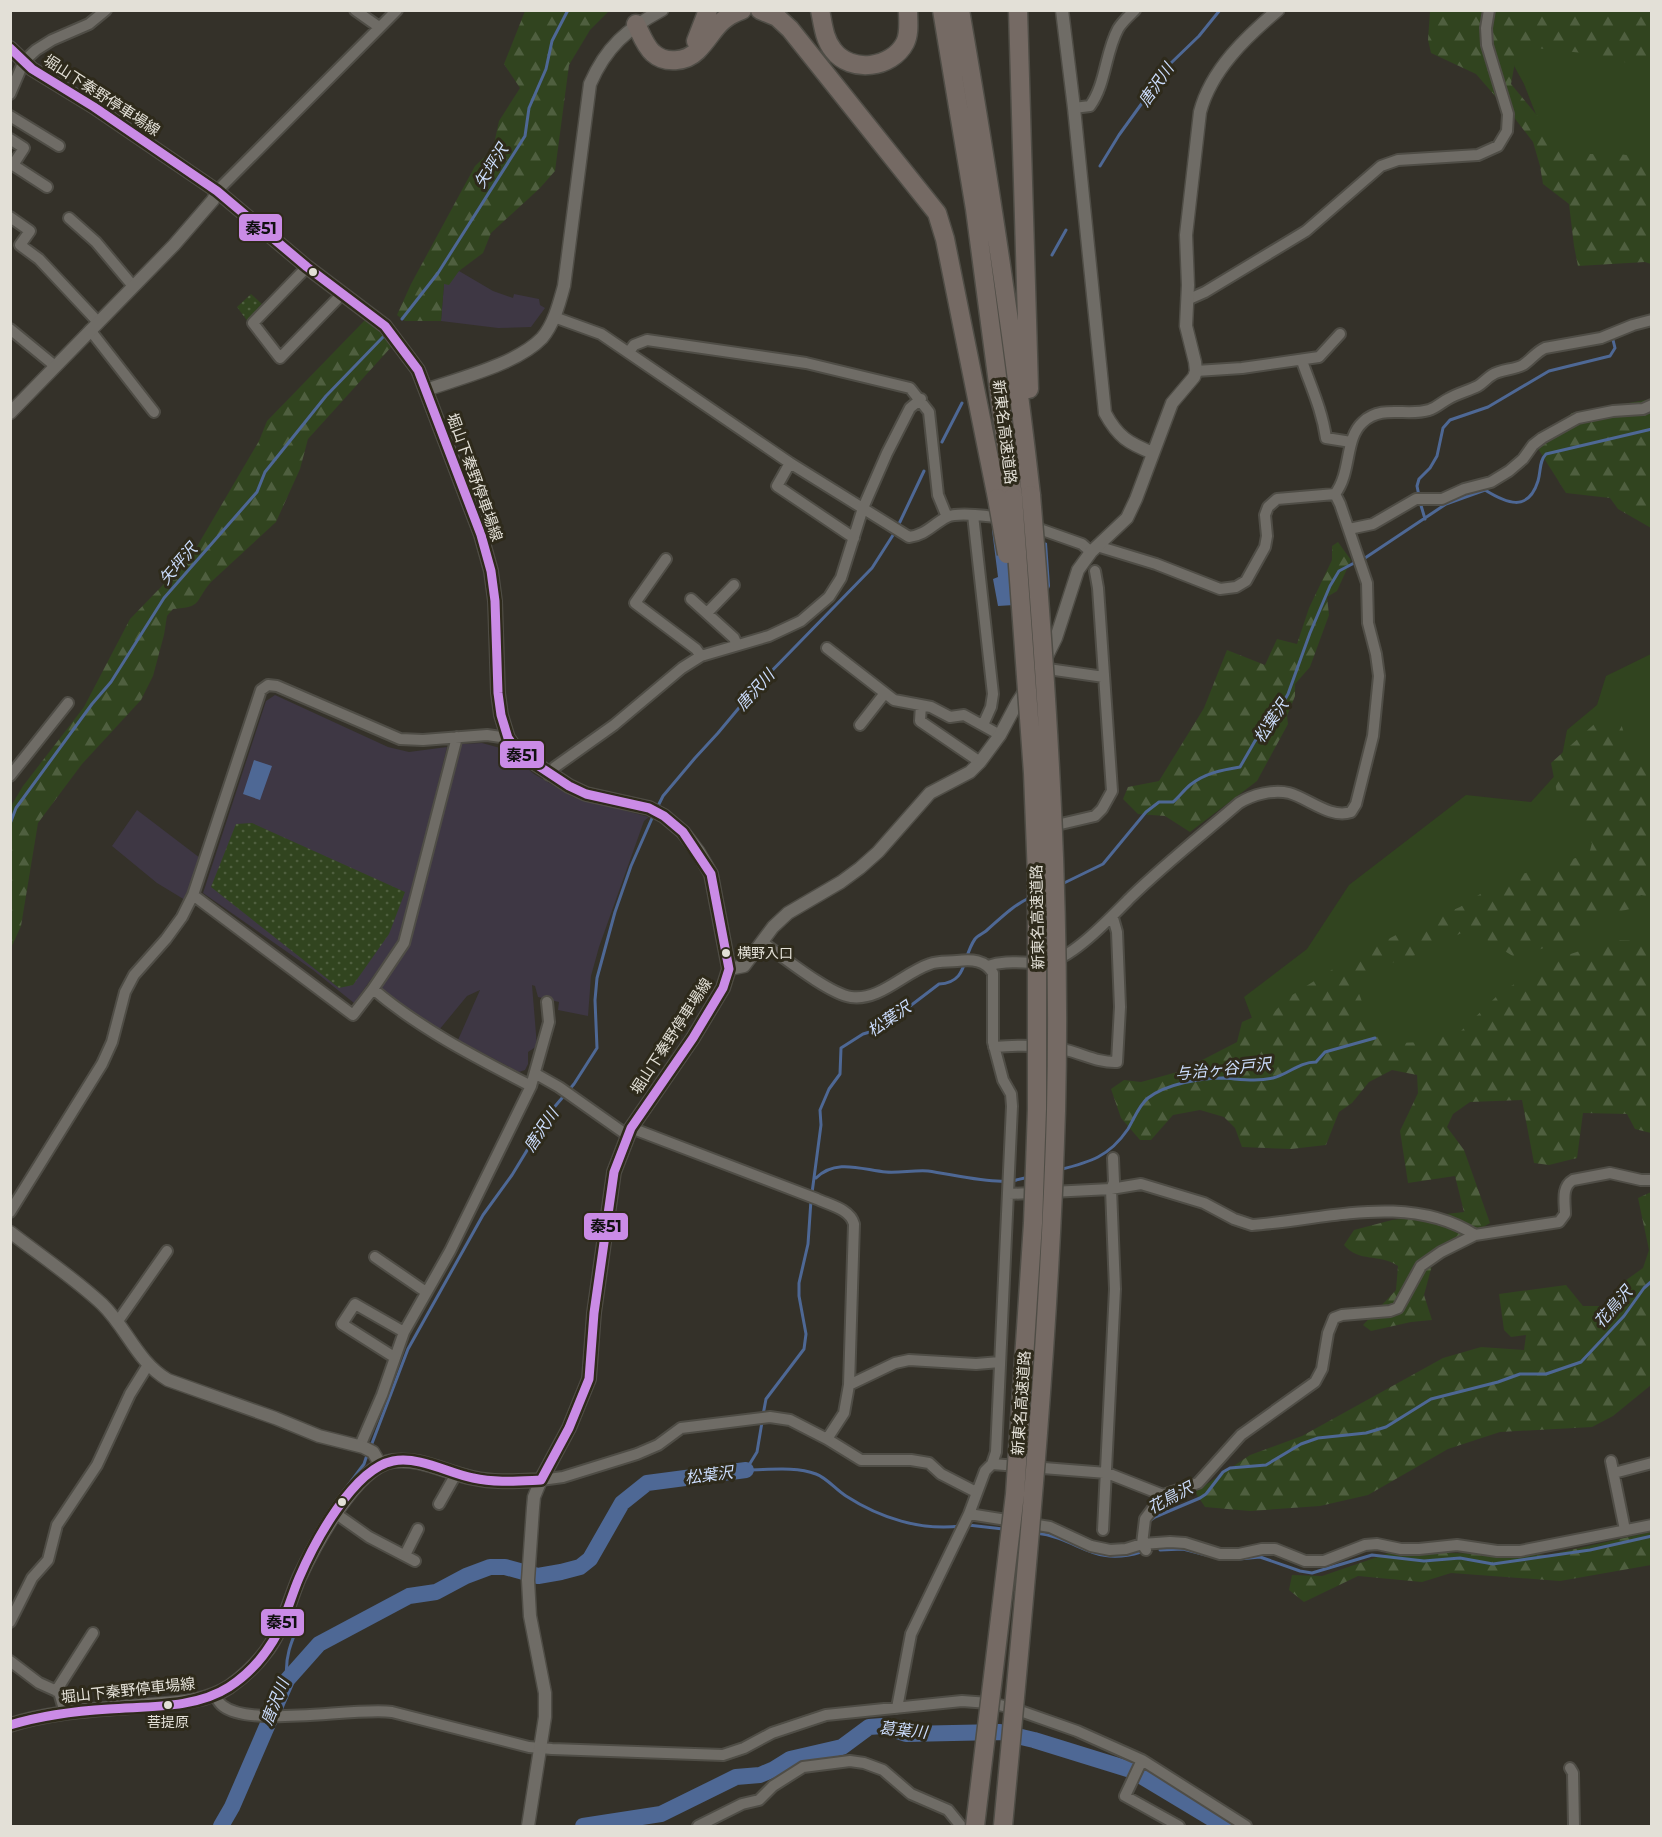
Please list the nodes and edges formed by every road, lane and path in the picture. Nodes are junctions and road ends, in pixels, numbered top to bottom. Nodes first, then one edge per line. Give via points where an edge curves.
1 (106, 10) edge
2 (355, 10) edge
3 (397, 10) edge
4 (662, 10) edge
5 (708, 10) edge
6 (742, 10) edge
7 (760, 10) edge
8 (820, 10) edge
9 (908, 10) edge
10 (942, 10) edge
11 (960, 10) edge
12 (1018, 10) edge
13 (1062, 10) edge
14 (1135, 10) edge
15 (1278, 10) edge
16 (1489, 10) edge
17 (636, 24) junction
18 (379, 27) junction
19 (10, 48) edge
20 (24, 61) junction
21 (10, 94) edge
22 (1074, 108) junction
23 (10, 116) edge
24 (10, 139) edge
25 (59, 146) dead end
26 (47, 187) dead end
27 (217, 191) junction
28 (10, 218) edge
29 (69, 218) dead end
30 (308, 267) junction
31 (133, 286) junction
32 (342, 294) junction
33 (1187, 300) junction
34 (554, 316) junction
35 (1652, 320) edge
36 (94, 326) junction
37 (12, 332) edge
38 (1340, 334) dead end
39 (629, 352) junction
40 (1302, 361) junction
41 (55, 366) junction
42 (1196, 371) junction
43 (426, 390) junction
44 (921, 399) junction
45 (1652, 405) edge
46 (154, 412) dead end
47 (10, 413) edge
48 (1351, 442) junction
49 (1153, 453) junction
50 (790, 464) junction
51 (1335, 494) junction
52 (1013, 497) junction
53 (862, 508) junction
54 (973, 515) junction
55 (947, 517) junction
56 (1348, 529) junction
57 (854, 537) junction
58 (1094, 549) junction
59 (666, 559) dead end
60 (1095, 571) dead end
61 (734, 585) dead end
62 (691, 598) dead end
63 (707, 614) junction
64 (737, 645) junction
65 (827, 648) dead end
66 (700, 656) junction
67 (1041, 668) junction
68 (1104, 677) junction
69 (885, 693) junction
70 (68, 703) dead end
71 (921, 705) junction
72 (983, 725) junction
73 (860, 726) dead end
74 (1000, 735) junction
75 (457, 737) junction
76 (508, 738) junction
77 (980, 762) junction
78 (549, 775) junction
79 (10, 776) edge
80 (1029, 831) dead end
81 (193, 895) junction
82 (1113, 918) junction
83 (762, 942) junction
84 (988, 966) junction
85 (729, 969) junction
86 (373, 989) junction
87 (547, 1002) dead end
88 (994, 1047) junction
89 (536, 1074) junction
90 (531, 1086) junction
91 (629, 1131) junction
92 (1113, 1158) dead end
93 (1652, 1180) edge
94 (1111, 1189) junction
95 (1009, 1191) junction
96 (10, 1212) edge
97 (10, 1232) edge
98 (1474, 1235) junction
99 (167, 1251) dead end
100 (375, 1257) dead end
101 (426, 1292) junction
102 (118, 1321) junction
103 (404, 1332) junction
104 (394, 1357) junction
105 (1000, 1362) junction
106 (148, 1365) junction
107 (849, 1384) junction
108 (827, 1439) junction
109 (369, 1452) junction
110 (1611, 1461) dead end
111 (1652, 1463) edge
112 (992, 1464) junction
113 (1107, 1473) junction
114 (1614, 1473) junction
115 (456, 1474) junction
116 (541, 1480) junction
117 (976, 1492) junction
118 (1163, 1495) junction
119 (439, 1504) dead end
120 (335, 1513) junction
121 (968, 1516) junction
122 (1652, 1525) edge
123 (418, 1529) dead end
124 (1103, 1530) dead end
125 (1625, 1530) junction
126 (1144, 1547) junction
127 (10, 1622) edge
128 (93, 1633) dead end
129 (10, 1661) edge
130 (56, 1691) junction
131 (215, 1695) junction
132 (897, 1708) junction
133 (65, 1713) junction
134 (10, 1725) edge
135 (540, 1748) junction
136 (1141, 1761) junction
137 (1570, 1768) dead end
138 (528, 1827) edge
139 (698, 1827) edge
140 (961, 1827) edge
141 (975, 1827) edge
142 (1003, 1827) edge
143 (1179, 1827) edge
144 (1246, 1827) edge
145 (1574, 1827) edge

1 - 20 street via 89,24 52,40
2 - 18 street
3 - 18 street
4 - 17 street
5 - 17 highway via 694,43 675,52 663,50
6 - 17 highway via 723,19 699,49 679,60 652,53
7 - 52 highway via 781,20 799,39 937,213
8 - 9 highway via 827,42 835,53 865,66 888,60 899,52 906,41
10 - 52 highway, 新東名高速道路 via 975,209
11 - 52 highway, 新東名高速道路 via 1014,351
12 - 52 highway via 1029,362
13 - 22 street
14 - 22 street via 1119,27 1096,98 1090,106
15 - 33 street via 1249,34 1204,93 1186,235
16 - 33 street via 1486,45 1509,114 1507,131 1498,146 1478,155 1398,160 1381,166 1306,231
17 - 34 street via 614,43 590,84 564,286
18 - 27 street
19 - 20 main road, 堀山下秦野停車場線
20 - 21 street
20 - 27 main road, 堀山下秦野停車場線
22 - 49 street via 1105,412 1113,428 1128,443
23 - 25 street
24 - 26 street via 24,148 13,165
27 - 30 main road, 堀山下秦野停車場線
27 - 31 street via 174,245
28 - 36 street via 30,231 20,245 39,259
29 - 31 street via 96,242
30 - 32 main road, 堀山下秦野停車場線
30 - 32 street via 253,323 279,358
31 - 36 street
32 - 43 main road, 堀山下秦野停車場線 via 385,326 418,370
33 - 42 street via 1186,326
34 - 39 street via 601,334
34 - 43 street via 543,337 513,358
35 - 48 street via 1601,338 1545,348 1522,365 1493,374 1432,410 1376,414 1364,420
36 - 41 street
36 - 46 street
37 - 41 street
38 - 40 street via 1319,357
39 - 44 street via 634,345 647,340 806,363 910,388
39 - 50 street
40 - 42 street
40 - 48 street via 1318,399 1326,438
41 - 47 street
42 - 49 street via 1172,403
43 - 76 main road, 堀山下秦野停車場線 via 481,535 490,571 495,601 498,693
44 - 53 street via 910,408
44 - 55 street via 929,412 938,495
45 - 56 street via 1578,418 1542,438 1523,459 1491,482 1442,499 1419,499 1373,524
48 - 51 street via 1348,464
49 - 58 street via 1127,518
50 - 53 street
50 - 57 street via 777,486
51 - 56 street
51 - 58 street via 1277,499 1268,507 1265,547 1246,581 1236,587 1220,589 1156,564
52 - 141 highway, 新東名高速道路, bridge via 1033,773 1037,1109 1015,1494
52 - 142 highway, 新東名高速道路, bridge via 1042,634 1051,772 1056,1108 1034,1487
53 - 55 street via 909,537 920,536
53 - 57 street
54 - 55 street
54 - 58 street via 1047,530
54 - 72 street via 993,694
56 - 82 street via 1366,583 1368,623 1379,676 1373,736 1356,804 1351,812 1340,813 1290,793 1247,798 1131,897
57 - 64 street via 841,578 829,597 801,621
58 - 67 street via 1078,570 1056,638
59 - 66 street via 636,603
60 - 68 street
61 - 63 street
62 - 63 street
63 - 64 street
64 - 66 street
65 - 69 street
66 - 78 street
67 - 68 street
67 - 74 street
68 - 80 street via 1112,791 1095,816
69 - 71 street via 894,700
69 - 73 street
70 - 79 street
71 - 72 street via 950,717 964,715
71 - 77 street via 920,721
72 - 74 street
74 - 77 street
75 - 76 street
75 - 81 street via 400,740 268,685 261,690
75 - 86 street via 404,943
76 - 78 main road, 堀山下秦野停車場線 via 519,753
77 - 83 street via 970,772 930,792 878,852 841,882 788,913
78 - 85 main road, 堀山下秦野停車場線 via 586,794 649,808 683,832 711,874
81 - 86 street via 352,1015
81 - 96 street via 166,939 134,975 102,1064
82 - 84 street via 1053,961
82 - 88 street via 1120,1007 1117,1062 1098,1061 1043,1046
83 - 84 street via 834,991 853,998 875,994 932,963 969,960
83 - 85 street via 744,966
84 - 88 street via 993,973
85 - 91 main road, 堀山下秦野停車場線 via 723,988 693,1038
86 - 90 street via 424,1028
87 - 89 street via 549,1022
88 - 95 street via 1011,1095
89 - 90 street
89 - 91 street
90 - 101 street
91 - 107 street via 850,1215 854,1224
91 - 116 main road, 堀山下秦野停車場線 via 614,1172 594,1313 590,1379
92 - 94 street
93 - 98 street via 1610,1173 1572,1180 1564,1189 1565,1214 1559,1221
94 - 95 street
94 - 98 street via 1141,1184 1204,1203 1252,1225 1406,1211 1427,1215
94 - 113 street via 1115,1266
95 - 105 street
97 - 102 street
98 - 118 street via 1421,1266 1398,1308 1334,1318 1322,1369 1315,1382 1241,1435 1198,1482
99 - 102 street
100 - 101 street
101 - 103 street
102 - 106 street
103 - 104 street
103 - 104 street via 355,1304 342,1324
104 - 109 street
105 - 107 street via 909,1360
105 - 112 street via 998,1436
106 - 109 street via 168,1380
106 - 127 street via 97,1465 57,1525 48,1560 32,1578
107 - 108 street via 844,1413
108 - 116 street via 790,1420 770,1417 681,1428 637,1454
108 - 117 street via 861,1460 929,1463 941,1474
109 - 115 main road
109 - 120 main road, 堀山下秦野停車場線 via 367,1473
110 - 114 street
111 - 114 street
112 - 113 street
112 - 117 street
113 - 118 street
113 - 124 street
114 - 125 street
115 - 116 main road via 489,1480
115 - 119 street
116 - 135 street via 534,1497 528,1580 530,1616 545,1693
117 - 121 street
118 - 126 street via 1144,1519
120 - 123 street via 369,1537 410,1558
120 - 131 main road, 堀山下秦野停車場線 via 268,1649 231,1686
121 - 126 street via 1050,1527 1091,1546 1110,1550
121 - 132 street via 911,1634
122 - 125 street
125 - 126 street via 1520,1551 1457,1545 1419,1549 1365,1545 1324,1561 1305,1561 1275,1549 1221,1554 1185,1543
128 - 130 street
129 - 130 street
130 - 133 street
131 - 133 main road, 堀山下秦野停車場線 via 187,1702
131 - 135 street via 230,1710 253,1715 378,1710
132 - 135 street via 826,1715 771,1733 723,1755
132 - 136 street via 962,1701 1009,1707 1077,1731
133 - 134 main road, 堀山下秦野停車場線
135 - 138 street
136 - 143 street via 1125,1796
136 - 144 street
137 - 145 street
139 - 140 street via 742,1804 759,1800 803,1767 850,1761 883,1770 911,1794 948,1810

